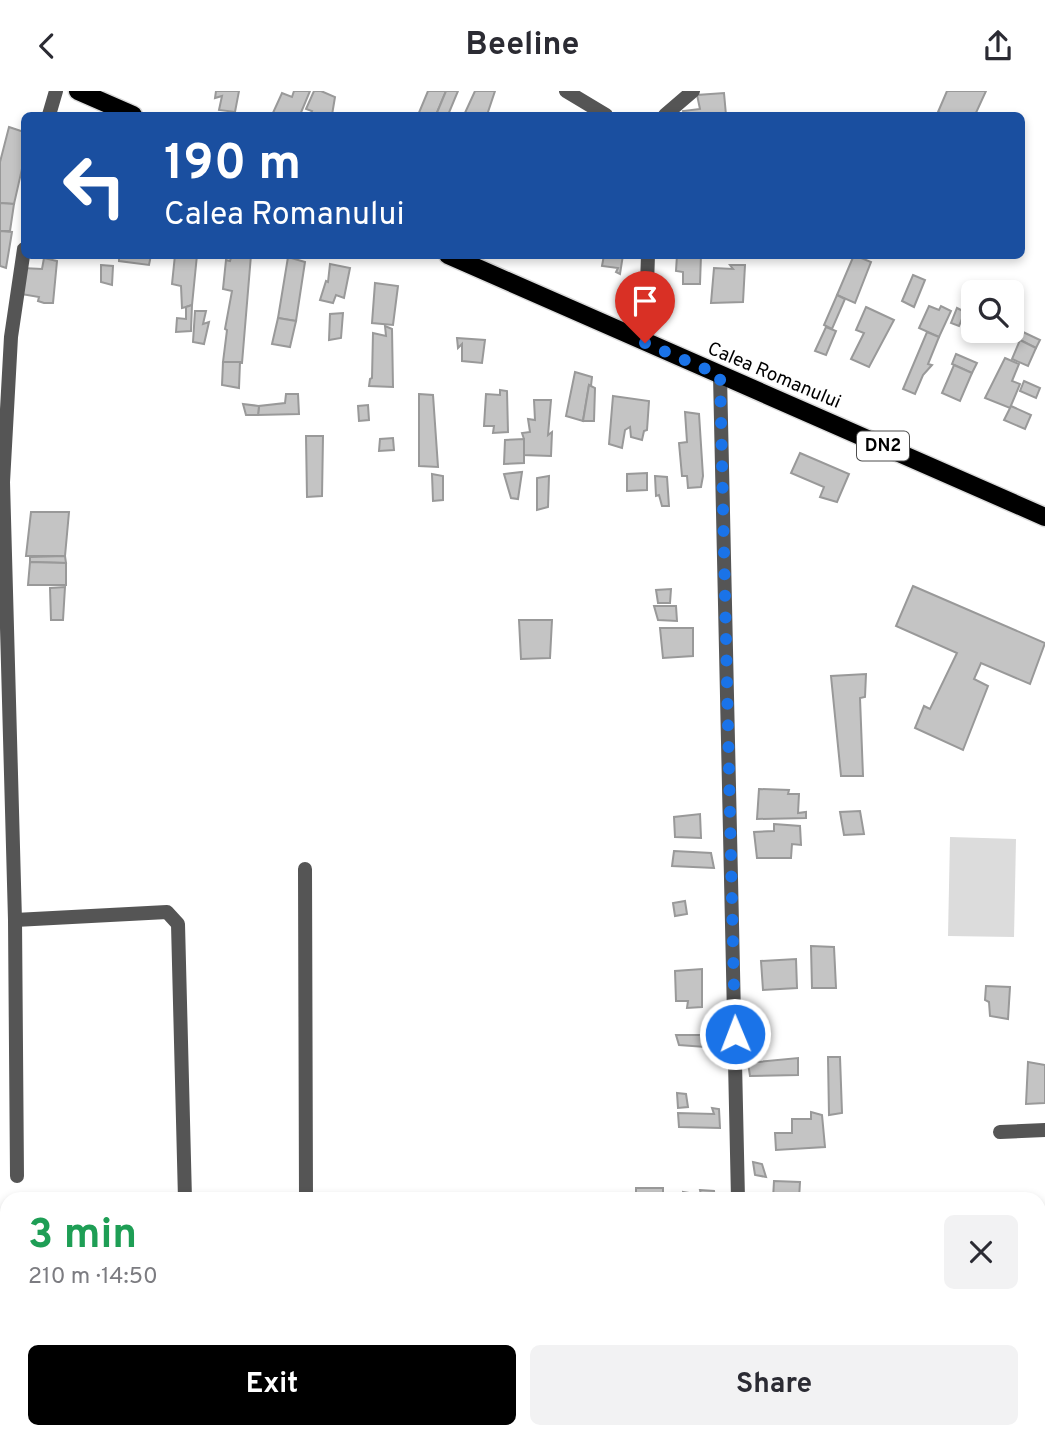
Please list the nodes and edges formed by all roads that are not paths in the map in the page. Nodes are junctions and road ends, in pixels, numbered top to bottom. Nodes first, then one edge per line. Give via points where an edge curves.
1 (56, 91) edge
2 (78, 91) edge
3 (566, 91) edge
4 (693, 91) edge
5 (50, 112) edge
6 (126, 112) edge
7 (601, 112) edge
8 (668, 112) edge
9 (23, 259) edge
10 (457, 259) edge
11 (648, 259) edge
12 (645, 343) junction
13 (720, 375) junction
14 (1045, 516) edge
15 (305, 869) dead end
16 (15, 920) junction
17 (1045, 1130) edge
18 (1000, 1132) dead end
19 (17, 1176) dead end
20 (185, 1192) edge
21 (306, 1192) edge
22 (738, 1192) edge

1 - 5 street
2 - 6 main road
3 - 7 street
4 - 8 street
9 - 16 street via 11,337 3,482
10 - 12 main road, Calea Romanului / DN2
11 - 12 street
12 - 13 main road, Calea Romanului / DN2
13 - 14 main road, Calea Romanului / DN2
13 - 22 street
15 - 21 street
16 - 19 street
16 - 20 street via 167,912 178,924
17 - 18 street

